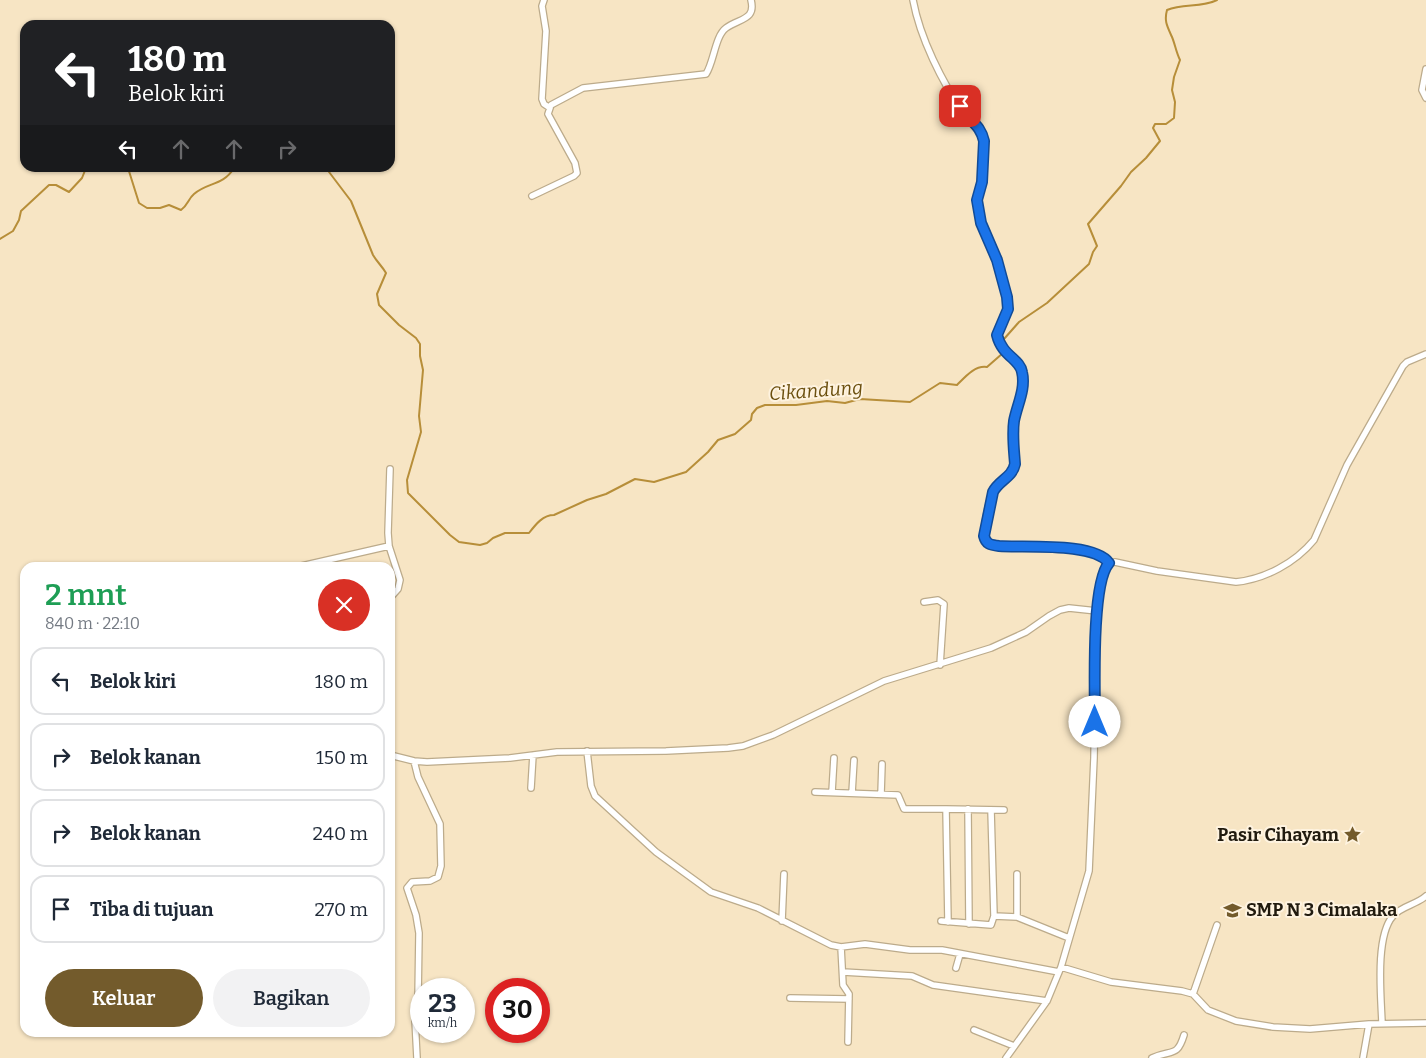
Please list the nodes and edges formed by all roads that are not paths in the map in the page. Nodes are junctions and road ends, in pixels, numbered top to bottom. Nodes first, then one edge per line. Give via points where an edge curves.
1 (544, 0) edge
2 (751, 0) edge
3 (913, 0) edge
4 (1426, 69) edge
5 (1426, 98) edge
6 (550, 108) junction
7 (532, 196) dead end
8 (1426, 354) edge
9 (390, 469) dead end
10 (389, 546) junction
11 (319, 562) edge
12 (394, 562) edge
13 (1109, 563) junction
14 (395, 565) edge
15 (395, 592) edge
16 (924, 602) dead end
17 (1097, 611) junction
18 (940, 665) junction
19 (587, 751) junction
20 (395, 755) edge
21 (533, 755) junction
22 (834, 758) dead end
23 (854, 760) dead end
24 (414, 761) junction
25 (882, 764) dead end
26 (531, 788) dead end
27 (815, 792) dead end
28 (832, 792) junction
29 (852, 793) junction
30 (881, 794) junction
31 (946, 809) junction
32 (968, 810) junction
33 (991, 810) junction
34 (1004, 810) dead end
35 (784, 874) dead end
36 (1017, 874) dead end
37 (1426, 896) edge
38 (994, 916) junction
39 (1017, 918) junction
40 (782, 921) junction
41 (969, 924) junction
42 (1217, 925) dead end
43 (1069, 938) junction
44 (841, 947) junction
45 (960, 954) junction
46 (956, 968) dead end
47 (1060, 970) junction
48 (843, 972) junction
49 (1193, 994) junction
50 (790, 998) dead end
51 (850, 999) junction
52 (1047, 1001) junction
53 (1382, 1023) junction
54 (1426, 1023) edge
55 (1369, 1024) junction
56 (974, 1030) dead end
57 (1184, 1036) dead end
58 (848, 1042) dead end
59 (1014, 1046) junction
60 (417, 1058) edge
61 (1006, 1058) edge
62 (1152, 1058) edge
63 (1363, 1058) edge

1 - 6 street via 546,30 542,99
2 - 6 street via 751,14 721,34 706,74 589,87 565,97
3 - 13 street via 916,17 943,78 965,116 980,127 983,134 982,182 977,200 981,223 997,260 1008,309 997,335 1002,349 1019,365 1023,375 1023,390 1014,423 1015,464 1011,475 993,492 985,526 986,542 1079,549 1105,557
4 - 5 street via 1422,90
6 - 7 street via 548,114 577,173
8 - 13 street via 1404,366 1347,465 1314,540 1294,560 1274,571 1236,582
9 - 10 street
10 - 11 street
10 - 12 street
13 - 17 street via 1102,573
14 - 15 street via 400,580
16 - 18 street via 938,600 944,604
17 - 18 street via 1060,610 1015,638
17 - 43 street via 1089,871
18 - 19 street via 884,680 773,735 743,746 666,751
19 - 21 street
19 - 40 street via 592,791 635,834 712,892 758,908
20 - 24 street
21 - 24 street
21 - 26 street
22 - 28 street
23 - 29 street
24 - 60 street via 418,777 439,819 441,834 438,877 415,881 407,888 419,933 415,1020
25 - 30 street
27 - 28 street
28 - 29 street
29 - 30 street
30 - 31 street via 898,795 904,808
31 - 32 street
31 - 41 street via 945,922
32 - 33 street
32 - 41 street
33 - 34 street
33 - 38 street
35 - 40 street
36 - 39 street
37 - 53 street via 1394,914 1385,928 1381,950
38 - 39 street
38 - 41 street via 991,925
39 - 43 street
40 - 44 street
42 - 49 street
43 - 47 street
44 - 45 street via 864,944
44 - 48 street
45 - 46 street
45 - 47 street
47 - 49 street via 1112,982
47 - 52 street
48 - 51 street via 843,985
48 - 52 street via 912,976 933,986
49 - 55 street via 1208,1010 1236,1021 1264,1026 1310,1029
50 - 51 street
51 - 58 street
52 - 59 street
53 - 54 street
53 - 55 street
55 - 63 street
56 - 59 street
57 - 62 street via 1181,1048 1176,1052
59 - 61 street

